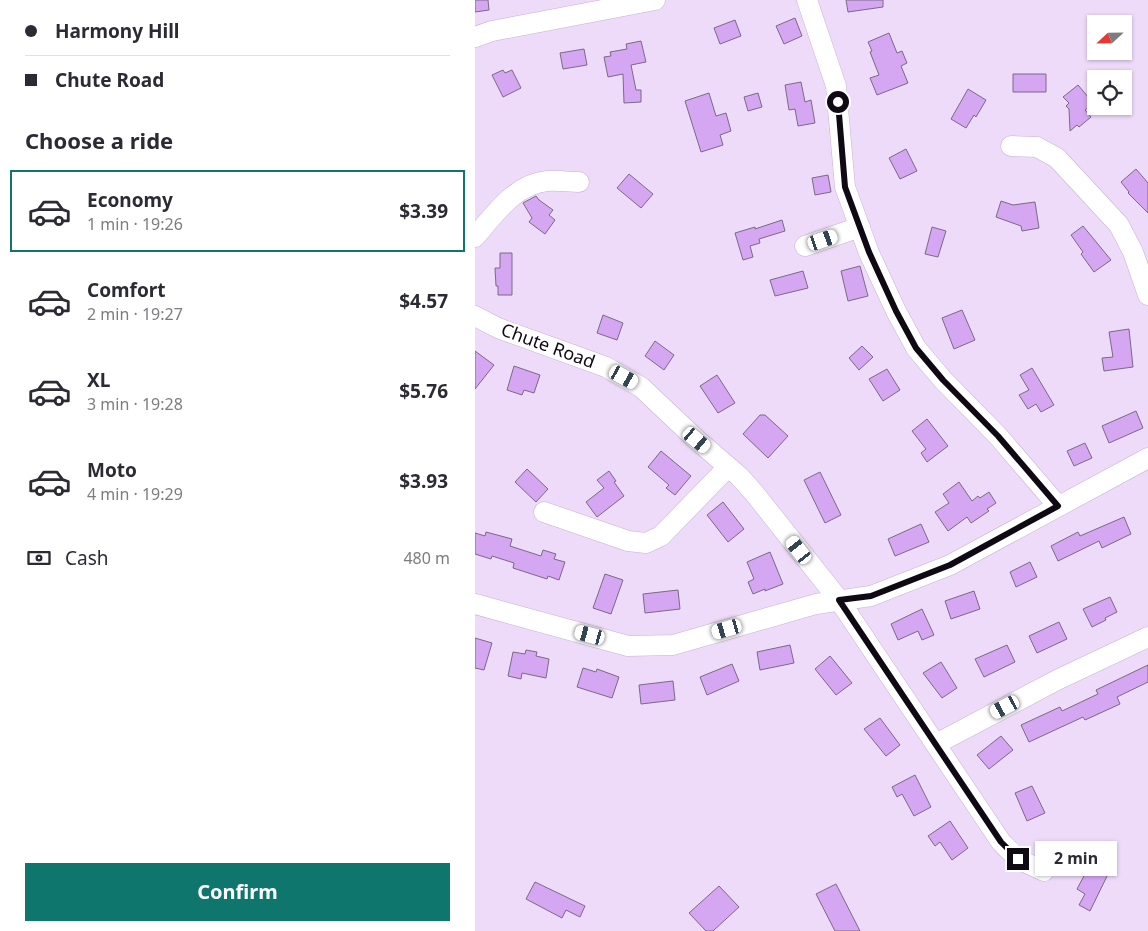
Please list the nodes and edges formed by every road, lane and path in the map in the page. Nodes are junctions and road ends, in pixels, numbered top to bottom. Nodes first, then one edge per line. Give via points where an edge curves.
1 (655, 0) edge
2 (807, 0) edge
3 (475, 37) edge
4 (1011, 146) dead end
5 (579, 182) dead end
6 (860, 227) junction
7 (475, 237) edge
8 (805, 246) dead end
9 (1148, 295) edge
10 (475, 316) edge
11 (1148, 458) edge
12 (728, 467) junction
13 (1058, 506) junction
14 (544, 512) dead end
15 (839, 600) junction
16 (475, 604) edge
17 (1148, 637) edge
18 (936, 744) junction
19 (1044, 871) dead end

1 - 3 street via 491,31
2 - 6 street via 836,86 845,187
4 - 9 street via 1037,147 1057,158 1119,225 1133,252
5 - 7 street via 547,181 523,189 503,205
6 - 8 street
6 - 13 street via 896,311 916,348
10 - 12 street, Chute Road via 498,328 606,367 641,386
11 - 13 street
12 - 14 street via 661,536 646,543 628,541
12 - 15 street, Chute Road via 755,494
13 - 15 street via 950,565 871,596
15 - 16 street via 673,644 628,646
15 - 18 street, Chute Road
17 - 18 street via 1057,680
18 - 19 street, Chute Road via 1001,842 1018,859

